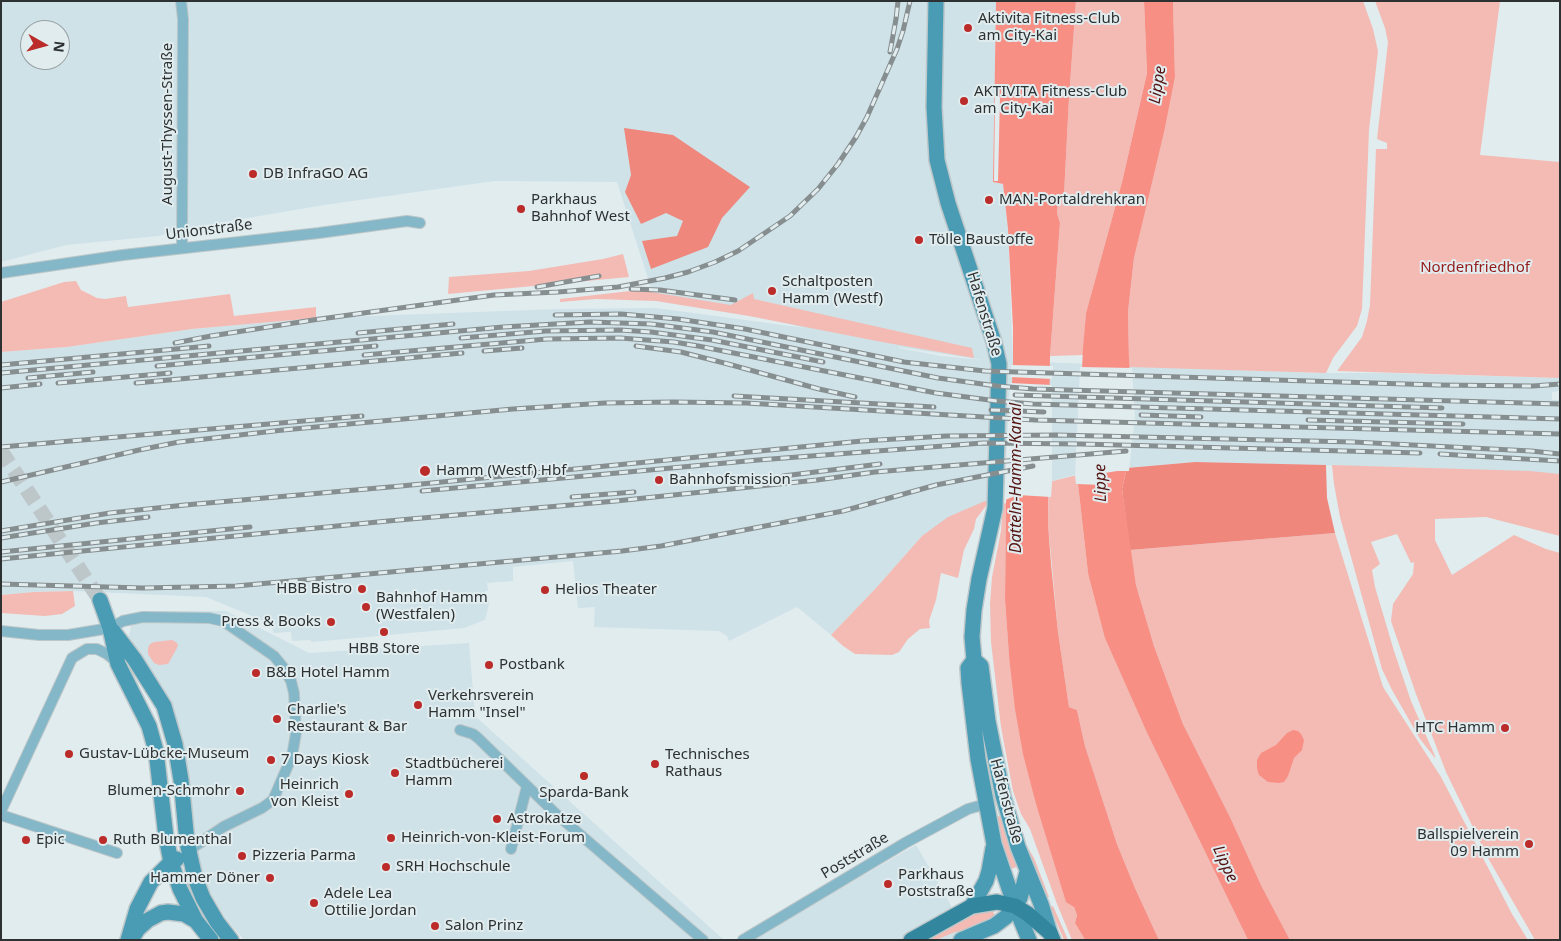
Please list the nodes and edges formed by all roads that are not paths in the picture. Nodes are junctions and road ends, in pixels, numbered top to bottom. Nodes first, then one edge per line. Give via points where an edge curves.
1 (181, 1) edge
2 (936, 1) edge
3 (420, 223) dead end
4 (182, 247) junction
5 (1, 273) edge
6 (100, 600) tunnel mouth
7 (110, 628) junction
8 (1, 631) edge
9 (974, 660) junction
10 (118, 664) junction
11 (460, 730) dead end
12 (527, 786) junction
13 (986, 804) junction
14 (1, 811) edge
15 (1, 816) edge
16 (994, 844) junction
17 (511, 849) dead end
18 (188, 851) junction
19 (117, 853) dead end
20 (171, 862) junction
21 (1027, 872) junction
22 (972, 906) junction
23 (1015, 906) junction
24 (196, 921) junction
25 (1051, 936) edge
26 (969, 939) edge
27 (130, 940) edge
28 (211, 940) edge
29 (231, 940) edge
30 (703, 940) edge
31 (743, 940) edge
32 (911, 940) edge
33 (1029, 940) edge

1 - 4 street, August-Thyssen-Straße
2 - 9 main road, Hafenstraße via 934,107 937,160 998,359 996,508 978,578 972,637
3 - 4 street, Unionstraße via 407,221
4 - 5 street, Unionstraße
6 - 7 main road
7 - 8 street via 68,635
7 - 10 main road
7 - 18 main road via 164,706 181,780
7 - 18 street via 123,621 143,617 217,619 274,656 291,680 295,746 274,800 223,827
9 - 13 main road, Hafenstraße via 968,668 968,676
9 - 21 main road, Hafenstraße via 981,666 999,779
10 - 14 street via 96,649 87,649 72,658
10 - 20 main road via 149,726 156,751 162,817
11 - 12 street via 478,738
12 - 17 street
12 - 30 street
13 - 16 main road, Hafenstraße
13 - 31 street, Poststraße via 968,809 905,843
15 - 19 street
16 - 22 main road via 986,881
16 - 23 main road, Hafenstraße
18 - 20 main road
18 - 29 main road via 203,898
20 - 24 main road via 180,890
20 - 27 main road via 151,882 137,909
21 - 23 main road
21 - 25 main road, Hafenstraße
22 - 23 main road via 997,902
22 - 32 main road
23 - 25 main road
23 - 26 main road via 1002,921
23 - 33 main road, Hafenstraße
24 - 27 main road via 184,914 162,913 148,920
24 - 28 main road

